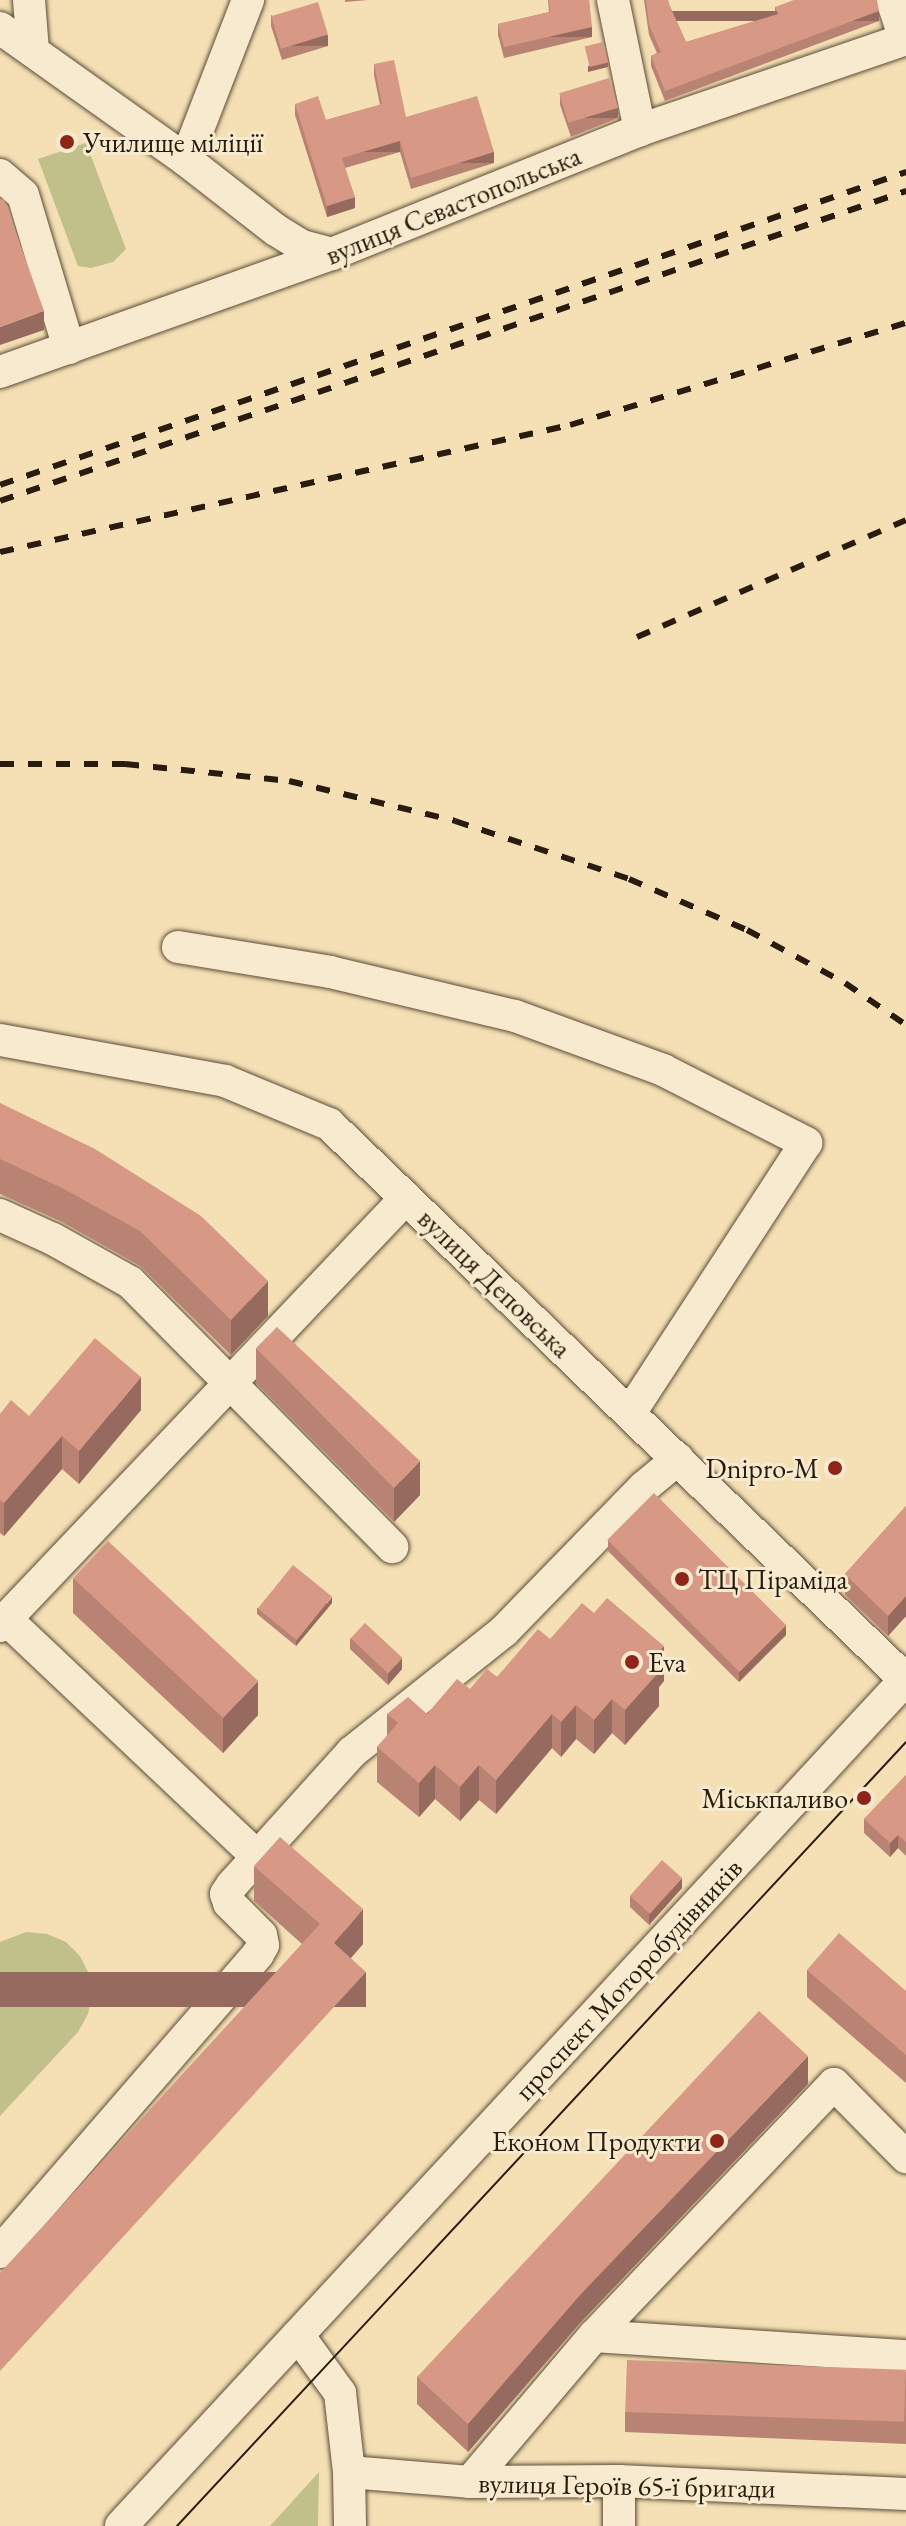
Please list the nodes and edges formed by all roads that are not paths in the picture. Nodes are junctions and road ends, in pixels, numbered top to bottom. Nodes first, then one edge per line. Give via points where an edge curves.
1 (29, 0) edge
2 (248, 0) edge
3 (613, 0) edge
4 (892, 0) edge
5 (0, 28) edge
6 (905, 39) edge
7 (33, 51) junction
8 (640, 130) junction
9 (186, 160) junction
10 (0, 175) edge
11 (332, 254) junction
12 (69, 348) junction
13 (0, 372) edge
14 (178, 947) dead end
15 (0, 1040) edge
16 (406, 1198) junction
17 (0, 1215) edge
18 (230, 1383) junction
19 (630, 1413) junction
20 (678, 1459) junction
21 (392, 1547) dead end
22 (3, 1623) edge
23 (906, 1679) edge
24 (258, 1857) junction
25 (906, 2157) edge
26 (0, 2252) edge
27 (298, 2335) junction
28 (594, 2336) junction
29 (906, 2356) edge
30 (349, 2472) junction
31 (619, 2481) junction
32 (470, 2482) junction
33 (906, 2494) edge
34 (121, 2526) edge
35 (350, 2526) edge
36 (619, 2526) edge

1 - 7 street
2 - 9 street
3 - 8 street
4 - 6 street
5 - 7 street
6 - 8 street, вулиця Севастопольська
7 - 9 street
8 - 11 street, вулиця Севастопольська
9 - 11 street via 276,230 302,246
10 - 12 street via 23,195
11 - 12 street, вулиця Севастопольська
12 - 13 street, вулиця Севастопольська
14 - 19 street via 330,972 515,1016 663,1070 806,1143
15 - 16 street, вулиця Деповська via 225,1081 329,1124
16 - 18 street
16 - 19 street, вулиця Деповська
17 - 18 street via 130,1282
18 - 21 street
18 - 22 street
19 - 20 street, вулиця Деповська
20 - 23 street, вулиця Деповська
20 - 24 street via 504,1631 352,1752
22 - 24 street
23 - 27 street, проспект Моторобудівників
24 - 26 street via 226,1894 261,1935 258,1954
25 - 28 street via 834,2084
27 - 30 street via 340,2393
27 - 34 street, проспект Моторобудівників
28 - 29 street
28 - 32 street
30 - 32 street, вулиця Героїв 65-ї бригади
30 - 35 street
31 - 32 street, вулиця Героїв 65-ї бригади
31 - 33 street, вулиця Героїв 65-ї бригади
31 - 36 street

